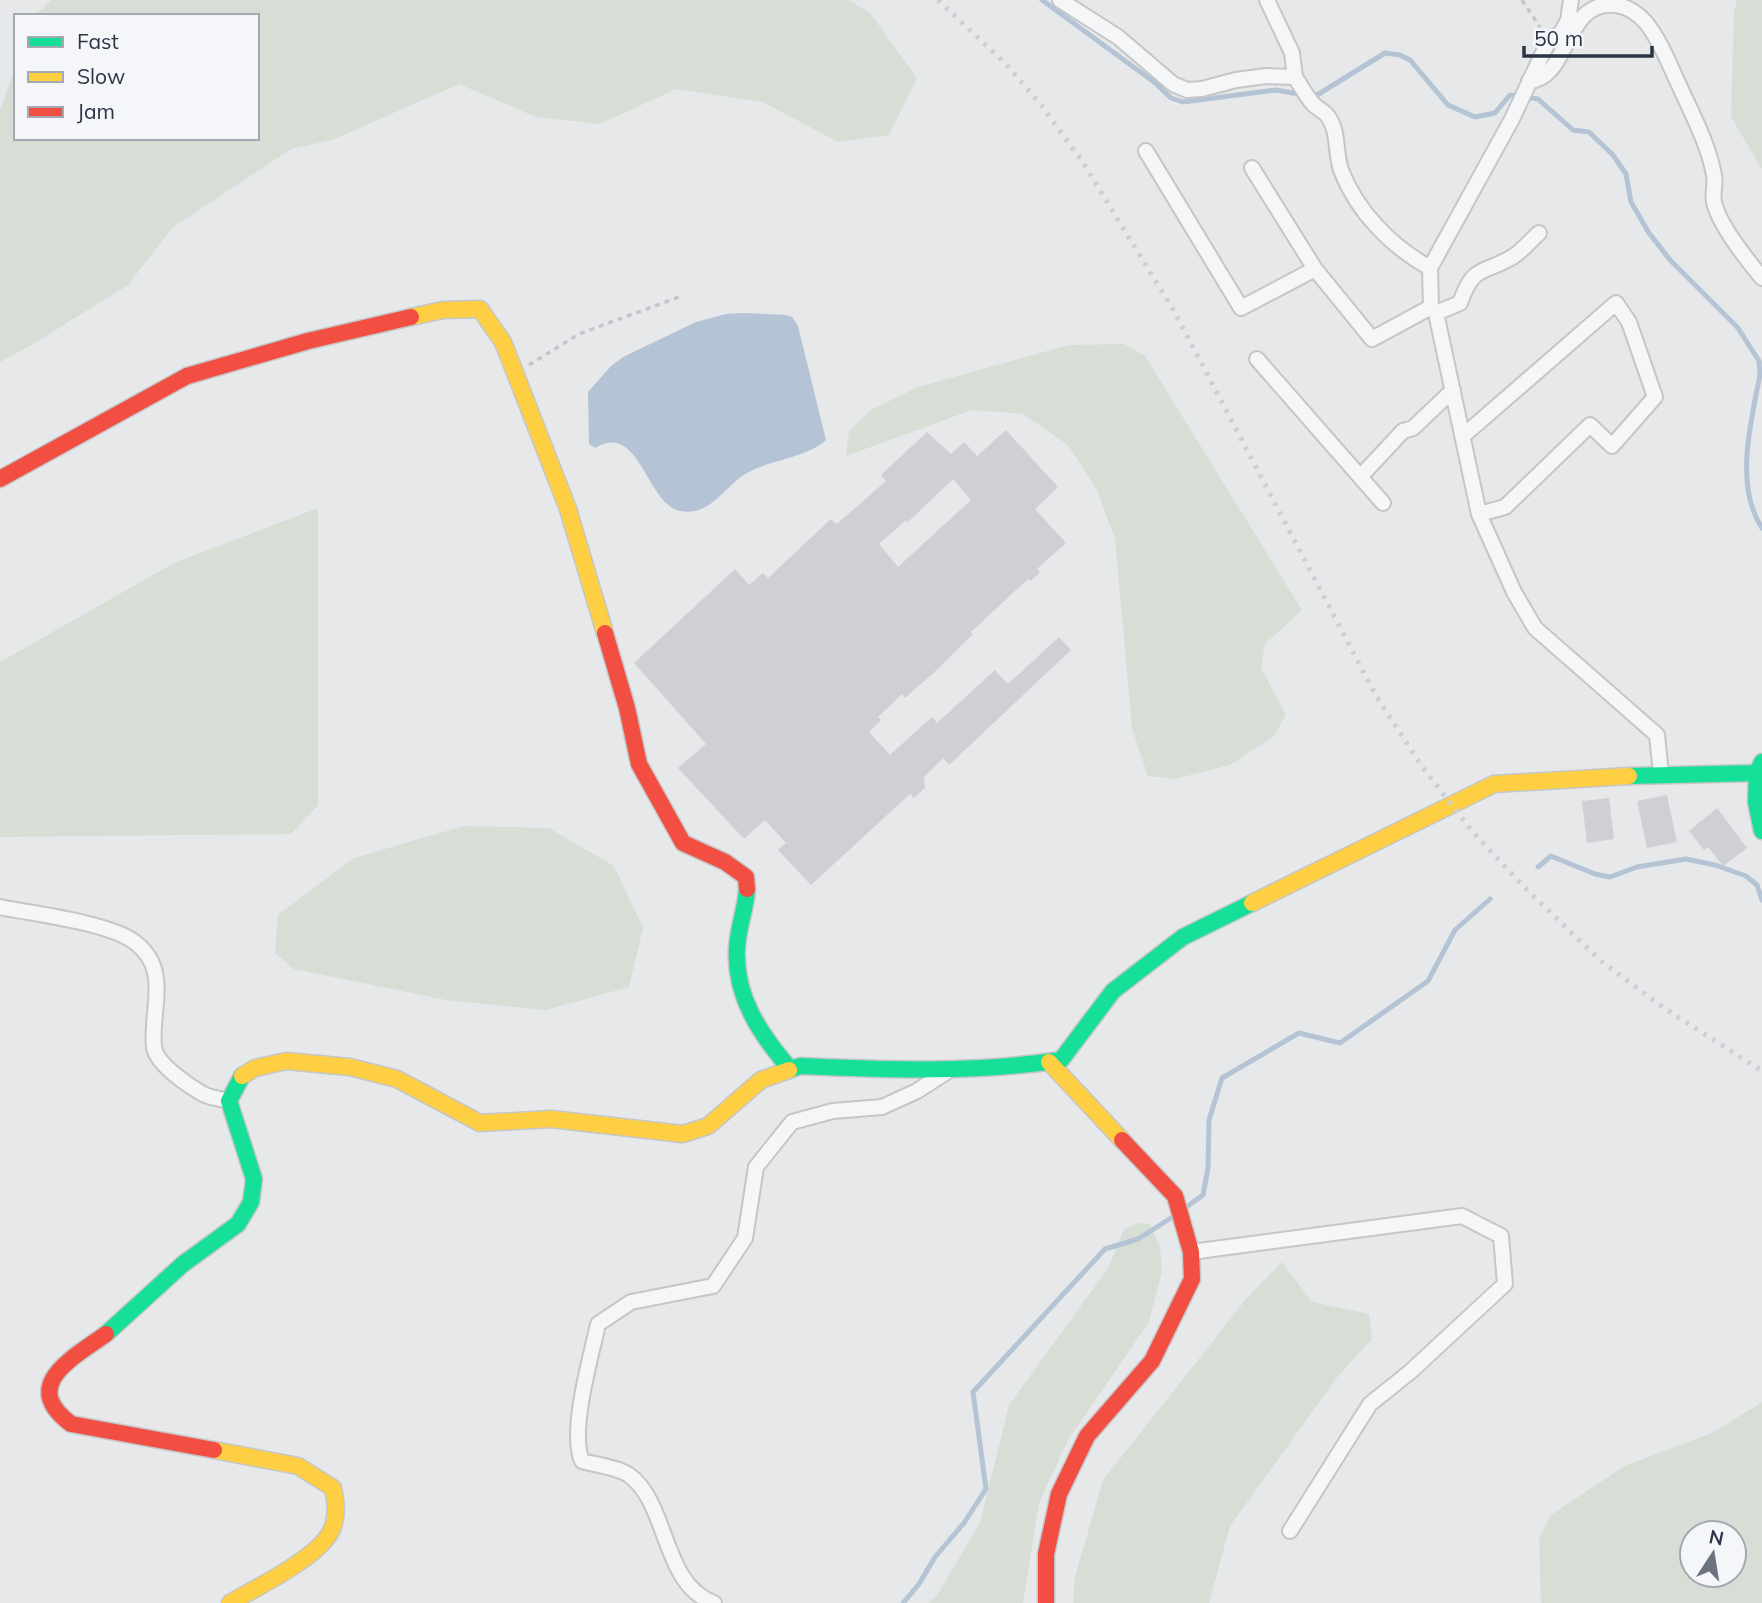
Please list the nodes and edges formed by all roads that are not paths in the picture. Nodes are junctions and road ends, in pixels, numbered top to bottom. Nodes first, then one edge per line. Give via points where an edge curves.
1 (1060, 0) edge
2 (1267, 0) edge
3 (1571, 0) edge
4 (1574, 19) junction
5 (1297, 80) junction
6 (1529, 81) junction
7 (1146, 151) dead end
8 (1252, 168) dead end
9 (1539, 233) dead end
10 (1430, 268) junction
11 (1315, 269) junction
12 (1762, 278) edge
13 (1434, 310) junction
14 (1257, 359) dead end
15 (1453, 390) junction
16 (1462, 436) junction
17 (1360, 477) junction
18 (0, 480) edge
19 (1384, 503) dead end
20 (1479, 514) junction
21 (1760, 769) edge
22 (1661, 774) junction
23 (1762, 831) edge
24 (0, 907) edge
25 (1049, 1062) junction
26 (790, 1069) junction
27 (951, 1069) junction
28 (229, 1101) junction
29 (1191, 1252) junction
30 (1290, 1531) dead end
31 (230, 1603) edge
32 (714, 1603) edge
33 (1046, 1603) edge

1 - 5 street via 1187,90 1266,76
2 - 5 street via 1292,53
3 - 4 street
4 - 6 street via 1549,40
4 - 6 street via 1549,72
4 - 12 street via 1614,5 1632,10 1646,22 1709,155 1715,178 1714,202 1727,230
5 - 10 street via 1312,103 1329,117 1340,169 1362,207 1398,247
6 - 10 street
7 - 11 street via 1241,307
8 - 11 street
9 - 13 street via 1515,256 1476,273 1467,282 1460,303
10 - 13 street
11 - 13 street via 1372,339
13 - 15 street
14 - 17 street
15 - 16 street
15 - 17 street via 1413,428 1403,431
16 - 20 street
16 - 20 street via 1616,303 1629,322 1655,397 1612,446 1590,425 1505,507
17 - 19 street
18 - 26 street via 187,376 308,341 443,310 480,309 503,342 568,509 624,695 639,764 683,843 746,877 749,891 736,949 740,992 764,1039
20 - 22 street via 1535,628 1657,735
21 - 22 street
21 - 23 street via 1756,802
22 - 25 street via 1494,784 1183,937 1113,991 1061,1060
24 - 28 street via 93,926 130,939 148,955 158,984 154,1050 168,1069 205,1095
25 - 27 street
25 - 29 street via 1175,1196
26 - 27 street
26 - 28 street via 761,1080 708,1126 682,1134 551,1119 480,1123 397,1079 350,1067 286,1062 243,1074
27 - 32 street via 881,1107 833,1111 792,1122 756,1167 745,1238 713,1286 631,1302 598,1324 581,1404 577,1449 582,1461 626,1473 642,1486 686,1584
28 - 31 street via 254,1179 251,1202 238,1224 55,1371 49,1399 55,1412 71,1424 298,1466 333,1488 337,1508 329,1535 307,1555
29 - 30 street via 1462,1216 1501,1236 1505,1284 1370,1404
29 - 33 street via 1192,1279 1152,1361 1087,1436 1059,1494 1046,1554

